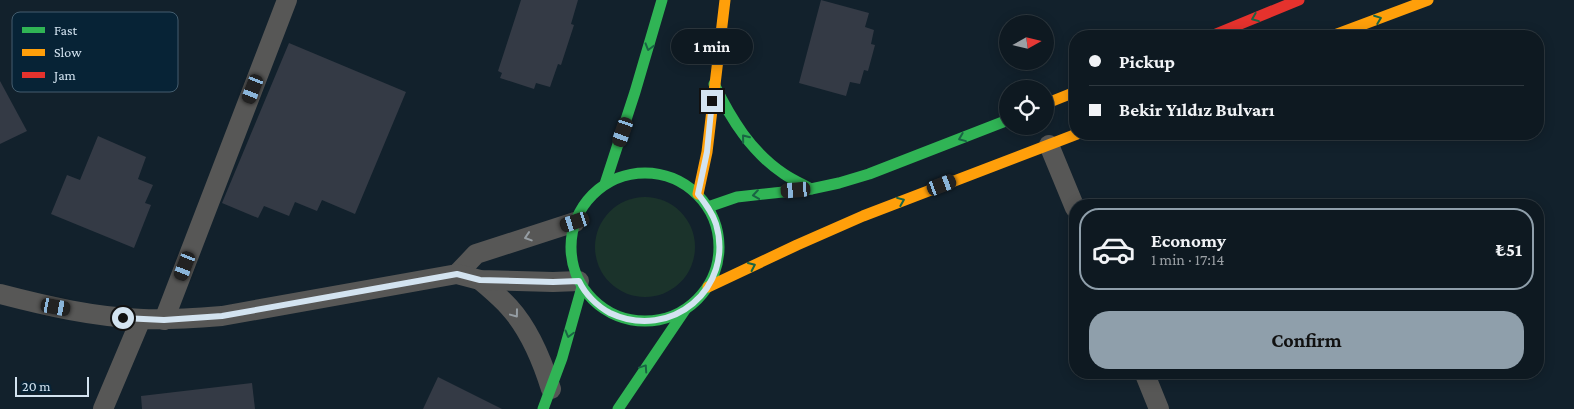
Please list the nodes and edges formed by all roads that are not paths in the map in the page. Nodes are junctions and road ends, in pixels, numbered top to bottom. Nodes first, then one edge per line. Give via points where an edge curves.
1 (287, 0) edge
2 (662, 0) edge
3 (725, 0) edge
4 (1299, 0) edge
5 (1428, 0) edge
6 (1225, 30) edge
7 (1348, 30) edge
8 (714, 84) junction
9 (1069, 94) edge
10 (1054, 100) edge
11 (999, 123) edge
12 (1069, 137) edge
13 (1049, 145) junction
14 (605, 184) junction
15 (811, 189) junction
16 (698, 194) junction
17 (1071, 199) edge
18 (708, 207) junction
19 (575, 222) junction
20 (457, 274) junction
21 (480, 280) junction
22 (580, 284) junction
23 (708, 287) junction
24 (0, 294) edge
25 (685, 310) junction
26 (141, 319) junction
27 (164, 320) junction
28 (1147, 379) edge
29 (552, 389) junction
30 (104, 409) edge
31 (543, 409) edge
32 (618, 409) edge
33 (1159, 409) edge

1 - 27 street
2 -> 14 main road via 629,115
3 - 8 main road
4 -> 6 main road
7 -> 5 main road
15 -> 8 main road via 781,172 750,144 727,112
8 - 16 main road via 707,152
9 - 10 main road
11 -> 15 main road via 869,174
12 - 13 main road
13 - 17 street
23 -> 13 main road via 863,216
14 - 16 main road via 628,174 653,173 670,176
14 - 19 main road via 592,194
15 -> 18 main road via 737,198
16 - 18 main road
18 - 23 main road via 719,239 719,256
19 -> 20 street via 476,254
19 - 22 main road via 571,256
20 - 21 street
20 - 27 street via 222,316
21 - 22 street
21 -> 29 street via 521,323 532,340
22 - 25 main road via 592,300 620,318 653,322
22 -> 29 main road
23 - 25 main road
24 - 26 street via 105,316
32 -> 25 main road
26 - 27 street
26 - 30 street
28 - 33 street
29 - 31 main road

